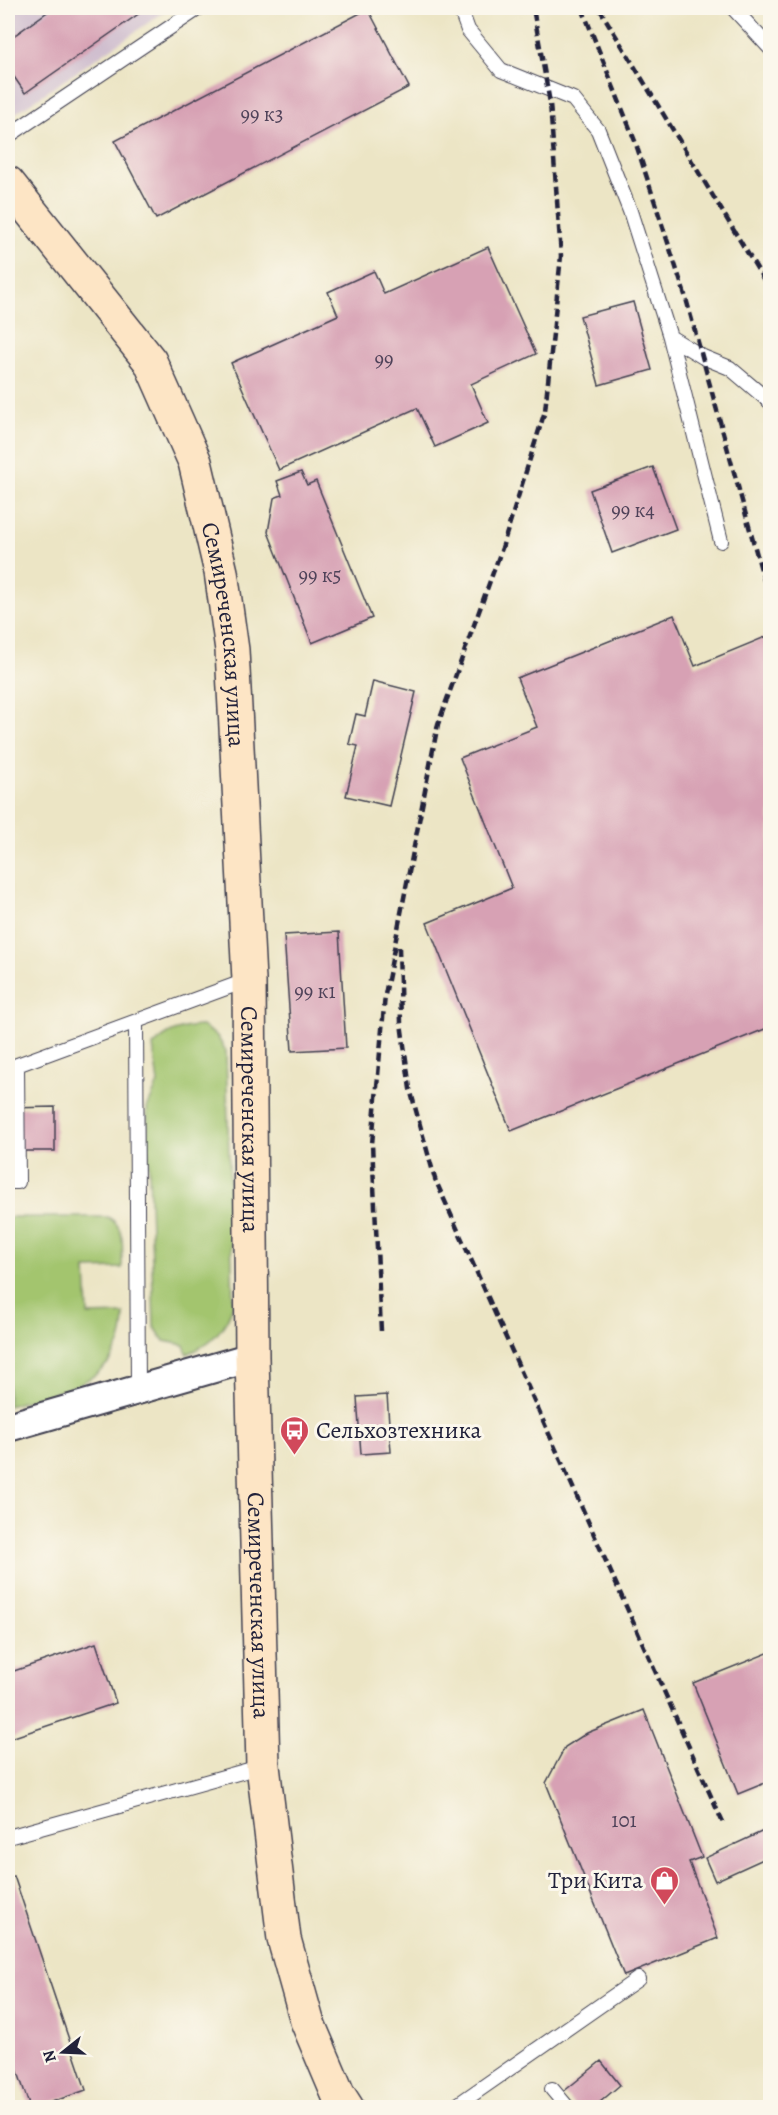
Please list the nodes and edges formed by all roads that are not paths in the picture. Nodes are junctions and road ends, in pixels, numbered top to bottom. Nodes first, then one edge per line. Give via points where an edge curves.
1 (199, 8) edge
2 (460, 8) edge
3 (733, 8) edge
4 (771, 48) edge
5 (8, 136) edge
6 (8, 183) edge
7 (670, 337) junction
8 (771, 402) edge
9 (721, 541) dead end
10 (249, 980) junction
11 (136, 1023) junction
12 (8, 1182) edge
13 (252, 1357) junction
14 (138, 1388) junction
15 (8, 1427) edge
16 (263, 1766) junction
17 (8, 1837) edge
18 (638, 1979) dead end
19 (552, 2089) dead end
20 (347, 2108) edge
21 (453, 2108) edge
22 (568, 2108) edge

1 - 5 lane
2 - 7 lane via 468,30 501,70 573,99 598,130 630,211
3 - 4 lane
6 - 10 main road, Семиреченская улица via 150,361 195,462 221,572 232,650
7 - 8 lane via 730,368
7 - 9 lane
10 - 11 lane
10 - 13 main road, Семиреченская улица
11 - 12 lane via 17,1065 18,1182
11 - 14 lane
13 - 14 street
13 - 16 main road, Семиреченская улица
14 - 15 street
16 - 17 lane
16 - 20 main road, Семиреченская улица via 284,1939 307,2021
18 - 21 lane
19 - 22 lane

